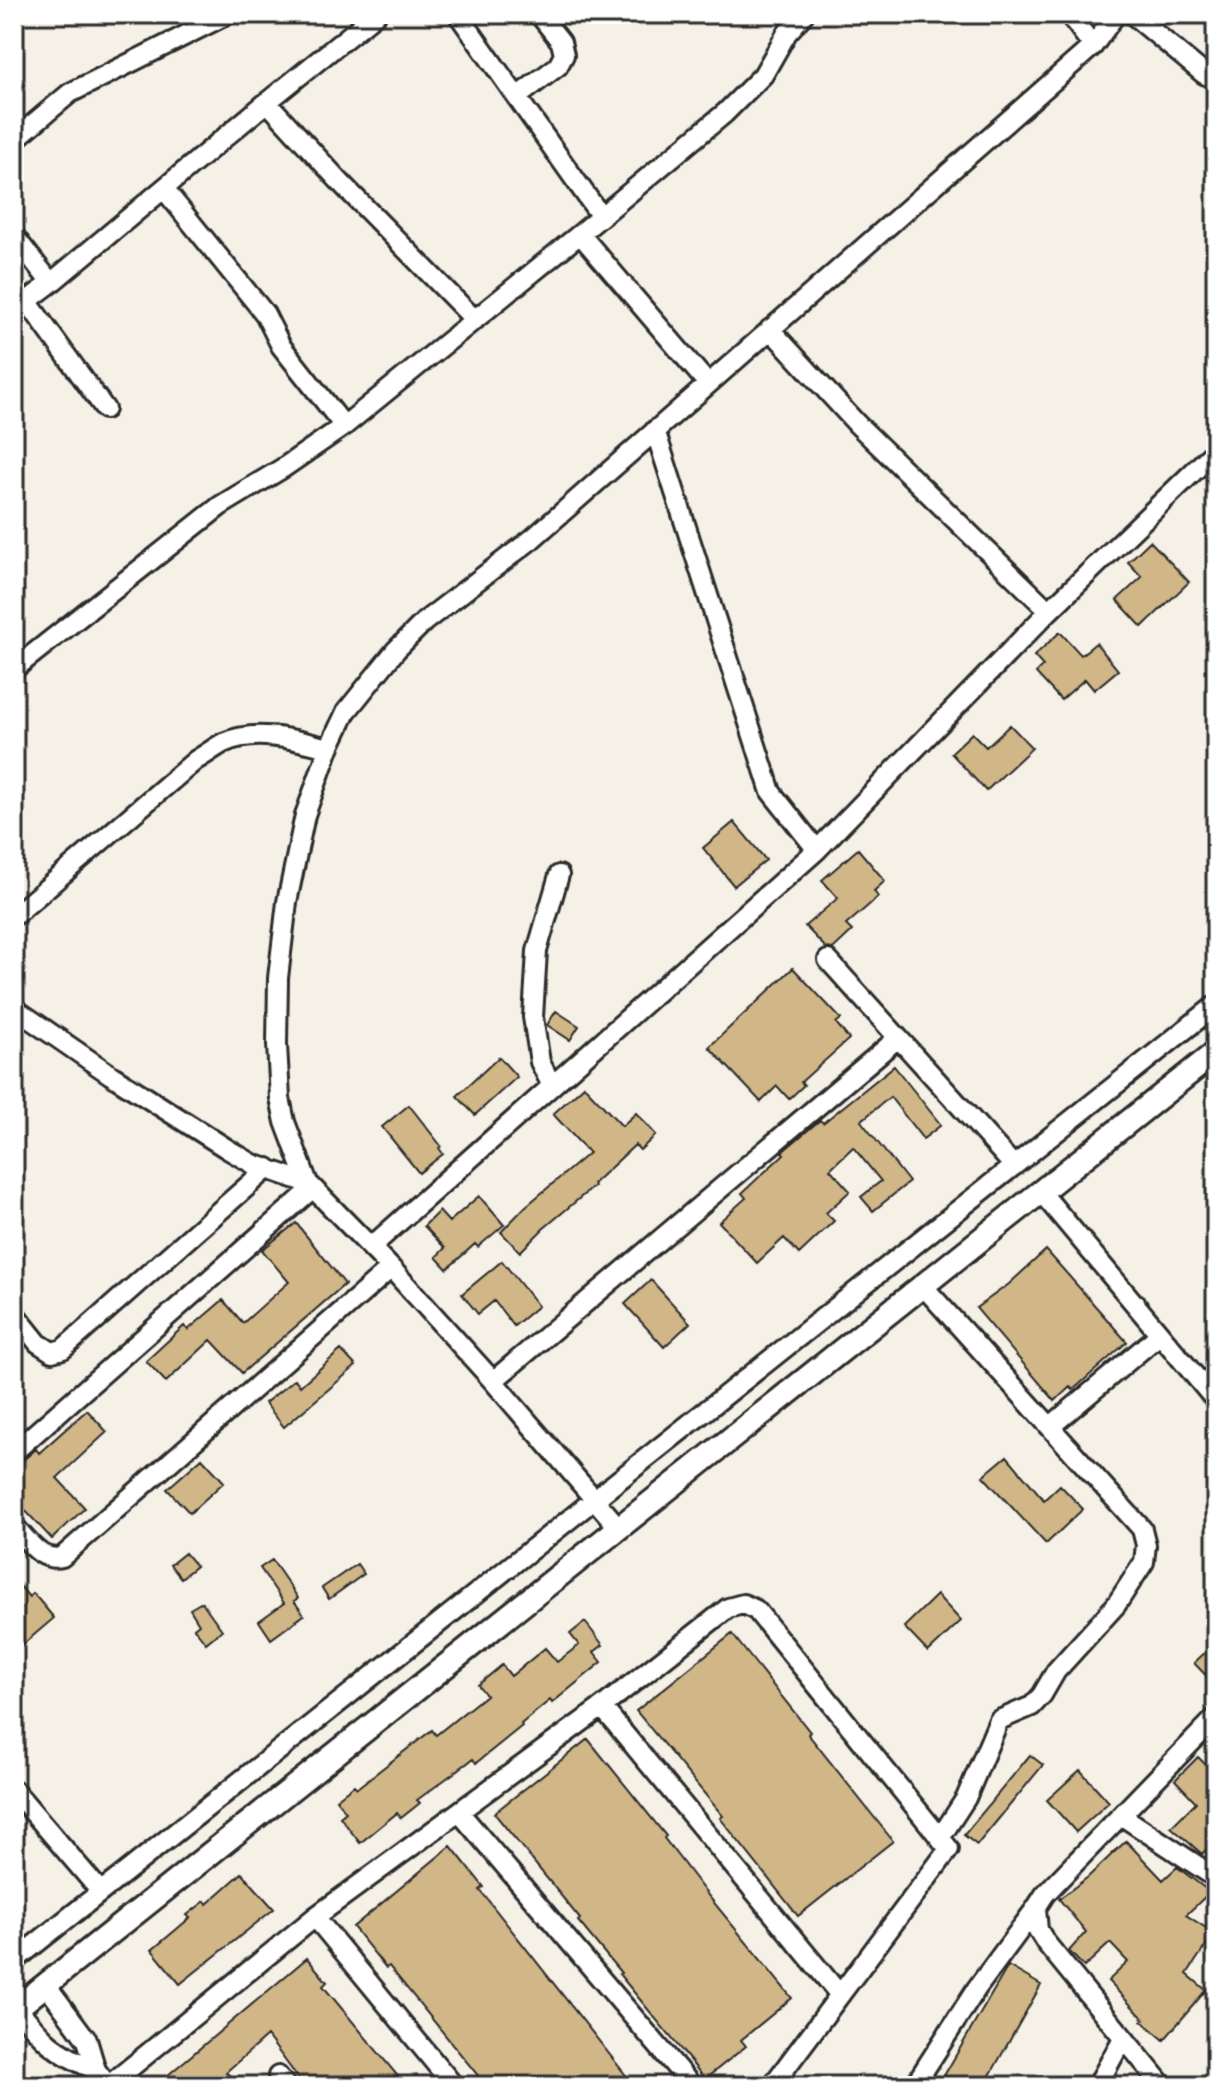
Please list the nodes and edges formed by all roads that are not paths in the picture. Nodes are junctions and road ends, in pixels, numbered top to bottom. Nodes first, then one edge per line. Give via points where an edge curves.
1 (228, 14) edge
2 (376, 14) edge
3 (458, 14) edge
4 (539, 14) edge
5 (804, 14) edge
6 (1069, 14) edge
7 (1116, 14) edge
8 (1132, 14) edge
9 (1093, 46) junction
10 (1216, 80) edge
11 (517, 97) junction
12 (267, 102) junction
13 (14, 140) edge
14 (164, 189) junction
15 (600, 215) junction
16 (580, 234) junction
17 (14, 236) edge
18 (51, 283) junction
19 (20, 306) edge
20 (475, 320) junction
21 (770, 329) junction
22 (708, 384) junction
23 (105, 409) dead end
24 (344, 426) junction
25 (655, 430) junction
26 (1216, 450) edge
27 (1049, 611) junction
28 (14, 669) edge
29 (329, 748) junction
30 (817, 850) junction
31 (559, 875) dead end
32 (14, 916) edge
33 (828, 960) dead end
34 (1216, 1005) edge
35 (14, 1008) edge
36 (898, 1038) junction
37 (1216, 1052) edge
38 (552, 1086) junction
39 (1014, 1166) junction
40 (268, 1168) junction
41 (311, 1186) junction
42 (1041, 1192) junction
43 (372, 1246) junction
44 (391, 1268) junction
45 (923, 1286) junction
46 (14, 1313) edge
47 (1159, 1335) junction
48 (493, 1381) junction
49 (1216, 1401) edge
50 (1051, 1426) junction
51 (14, 1452) edge
52 (595, 1499) junction
53 (14, 1526) edge
54 (619, 1528) junction
55 (602, 1707) junction
56 (1216, 1717) edge
57 (14, 1790) edge
58 (460, 1813) junction
59 (1122, 1816) junction
60 (940, 1838) junction
61 (1216, 1878) edge
62 (101, 1892) junction
63 (1036, 1908) junction
64 (315, 1917) junction
65 (14, 1961) edge
66 (46, 1985) junction
67 (840, 1995) junction
68 (15, 2008) edge
69 (1123, 2038) junction
70 (96, 2070) junction
71 (108, 2086) edge
72 (454, 2086) edge
73 (692, 2086) edge
74 (772, 2086) edge
75 (914, 2086) edge
76 (1097, 2086) edge
77 (1163, 2086) edge

1 - 13 street via 70,93
2 - 12 street
3 - 11 street
4 - 11 street via 561,42 564,55 558,66
5 - 15 street via 763,75 725,113
6 - 9 street
7 - 9 street
8 - 10 street
9 - 21 street
11 - 15 street
12 - 14 street
12 - 20 street
14 - 18 street
14 - 24 street via 265,314 281,346
15 - 16 street
16 - 20 street
16 - 22 street
17 - 18 street
18 - 19 street
19 - 23 street
20 - 24 street
21 - 22 street
21 - 27 street via 857,424
22 - 25 street
24 - 28 street via 220,506
25 - 29 street via 532,539 425,621 346,712
25 - 30 street via 771,792
26 - 27 street
27 - 30 street
29 - 32 street via 281,737 225,742 196,760
29 - 41 street via 305,815 278,978 280,1098
30 - 38 street
31 - 38 street via 537,951 533,1017 540,1062
33 - 36 street
34 - 39 street
35 - 40 street via 229,1150
36 - 39 street
36 - 48 street
37 - 42 main road
38 - 43 street
39 - 52 street
40 - 41 street
40 - 46 street via 63,1349 52,1352 38,1343
41 - 43 street
41 - 51 street
42 - 45 main road
42 - 47 street
43 - 44 street
44 - 48 street
44 - 53 street via 62,1557 41,1555
45 - 50 street
45 - 54 main road
47 - 49 street
47 - 50 street
48 - 52 street
50 - 60 street via 1142,1529 1144,1562 1116,1605 1032,1706 999,1720 966,1798
52 - 54 street
52 - 62 street
54 - 66 main road
55 - 58 street
55 - 60 street via 728,1608 743,1604 756,1610
55 - 67 street
56 - 59 street
57 - 62 street
58 - 64 street
58 - 73 street
59 - 61 street
59 - 63 street
60 - 67 street via 949,1849
62 - 65 street
63 - 69 street via 1038,1930 1046,1943
63 - 75 street
64 - 71 street
64 - 72 street
66 - 68 main road
66 - 70 street via 87,2040
67 - 74 street
68 - 70 street via 62,2056
69 - 76 street
69 - 77 street
70 - 71 street

